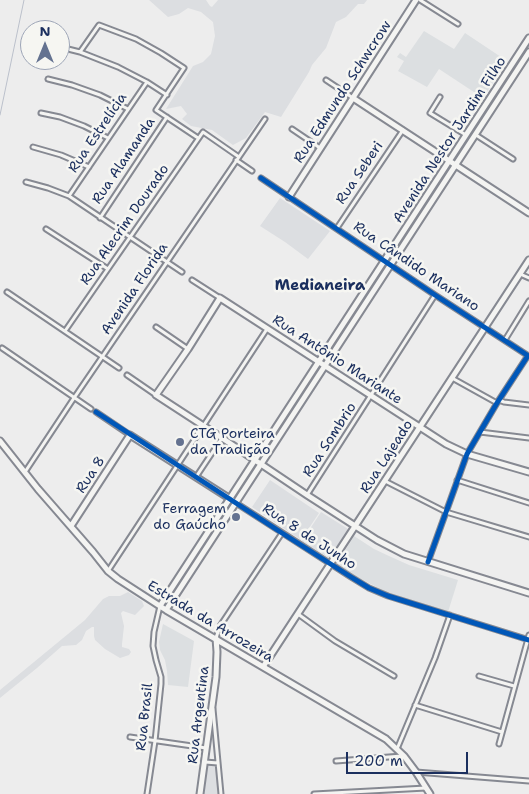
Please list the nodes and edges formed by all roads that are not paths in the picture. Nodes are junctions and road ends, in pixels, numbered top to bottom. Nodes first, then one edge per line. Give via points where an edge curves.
1 (416, 0) edge
2 (420, 0) edge
3 (458, 24) dead end
4 (529, 38) edge
5 (527, 49) edge
6 (70, 50) edge
7 (80, 52) junction
8 (48, 79) dead end
9 (326, 80) dead end
10 (147, 82) junction
11 (166, 95) junction
12 (440, 97) dead end
13 (353, 98) junction
14 (128, 109) junction
15 (482, 111) junction
16 (41, 113) dead end
17 (488, 115) junction
18 (167, 117) junction
19 (265, 119) dead end
20 (292, 129) dead end
21 (403, 130) junction
22 (466, 135) junction
23 (475, 135) junction
24 (108, 138) junction
25 (198, 138) junction
26 (34, 147) dead end
27 (320, 148) junction
28 (238, 158) junction
29 (514, 159) dead end
30 (449, 161) junction
31 (455, 165) junction
32 (89, 166) junction
33 (252, 171) dead end
34 (261, 178) dead end
35 (26, 182) dead end
36 (69, 196) junction
37 (289, 197) junction
38 (529, 213) edge
39 (100, 218) junction
40 (337, 228) junction
41 (46, 229) dead end
42 (130, 237) junction
43 (385, 260) junction
44 (529, 260) edge
45 (166, 262) junction
46 (391, 264) junction
47 (108, 269) junction
48 (182, 272) dead end
49 (520, 274) junction
50 (529, 278) edge
51 (192, 280) dead end
52 (7, 292) dead end
53 (435, 295) junction
54 (220, 298) junction
55 (529, 301) edge
56 (156, 327) dead end
57 (486, 327) junction
58 (268, 328) junction
59 (65, 331) junction
60 (505, 340) junction
61 (2, 348) dead end
62 (188, 348) junction
63 (103, 356) junction
64 (319, 361) junction
65 (325, 365) junction
66 (118, 368) dead end
67 (127, 375) dead end
68 (452, 378) junction
69 (156, 395) junction
70 (372, 395) junction
71 (74, 398) junction
72 (498, 401) junction
73 (529, 405) edge
74 (290, 406) junction
75 (90, 410) dead end
76 (296, 410) junction
77 (96, 412) dead end
78 (204, 426) junction
79 (420, 427) junction
80 (480, 432) junction
81 (130, 435) junction
82 (222, 438) junction
83 (529, 438) edge
84 (0, 441) edge
85 (466, 454) junction
86 (255, 460) junction
87 (261, 464) junction
88 (178, 466) junction
89 (529, 471) edge
90 (25, 472) junction
91 (196, 477) junction
92 (457, 480) junction
93 (385, 481) junction
94 (307, 495) junction
95 (230, 499) junction
96 (236, 503) junction
97 (529, 503) edge
98 (446, 512) junction
99 (71, 526) junction
100 (355, 526) junction
101 (282, 533) junction
102 (529, 537) edge
103 (428, 562) junction
104 (330, 564) junction
105 (108, 571) junction
106 (529, 593) edge
107 (160, 606) junction
108 (166, 610) junction
109 (158, 614) junction
110 (298, 614) junction
111 (450, 616) junction
112 (529, 635) edge
113 (216, 638) junction
114 (528, 640) edge
115 (263, 667) junction
116 (394, 676) dead end
117 (479, 676) dead end
118 (515, 686) junction
119 (213, 706) junction
120 (415, 706) junction
121 (502, 732) junction
122 (130, 737) dead end
123 (155, 741) junction
124 (499, 744) dead end
125 (207, 748) junction
126 (397, 749) junction
127 (404, 756) junction
128 (336, 761) dead end
129 (205, 762) junction
130 (218, 763) junction
131 (416, 772) junction
132 (529, 781) edge
133 (426, 788) junction
134 (147, 794) edge
135 (200, 794) edge
136 (221, 794) edge
137 (314, 794) edge
138 (430, 794) edge

1 - 13 main road, Rua Edmundo Schwcrow
2 - 3 street
4 - 5 main road, Avenida Nestor Jardim Filho
5 - 15 main road, Avenida Nestor Jardim Filho
5 - 17 main road, Avenida Nestor Jardim Filho
6 - 7 street
7 - 10 street
7 - 11 street via 99,25 136,40 184,68
8 - 14 street via 100,95
9 - 13 street
10 - 11 street
10 - 14 street, Rua Estrelícia
11 - 18 street via 156,110
12 - 22 street via 430,113
13 - 21 main road
13 - 27 main road, Rua Edmundo Schwcrow
14 - 24 street, Rua Estrelícia
15 - 17 main road
15 - 22 main road, Avenida Nestor Jardim Filho
16 - 24 street via 60,117
17 - 23 main road, Avenida Nestor Jardim Filho
18 - 25 street
18 - 39 street, Rua Alamanda
19 - 28 street, Avenida Florida
20 - 27 street
21 - 30 main road
21 - 40 street, Rua Seberi
22 - 30 main road, Avenida Nestor Jardim Filho
23 - 29 street
23 - 31 main road, Avenida Nestor Jardim Filho
24 - 32 street, Rua Estrelícia
25 - 28 street, Rua Alecrim Dourado via 203,132
25 - 42 street, Rua Alecrim Dourado
26 - 32 street
27 - 37 main road, Rua Edmundo Schwcrow
28 - 33 street
28 - 45 street, Avenida Florida
30 - 31 main road
30 - 43 main road, Avenida Nestor Jardim Filho
31 - 38 main road
31 - 46 main road, Avenida Nestor Jardim Filho
32 - 36 street, Rua Estrelícia
34 - 37 street, Rua Cândido Mariano
35 - 36 street
36 - 39 street
37 - 40 street, Rua Cândido Mariano
39 - 42 street
40 - 43 street, Rua Cândido Mariano
41 - 47 street
42 - 45 street
42 - 47 street, Rua Alecrim Dourado
43 - 46 street, Rua Cândido Mariano
43 - 64 main road, Avenida Nestor Jardim Filho
44 - 49 main road, Rua Lajeado
45 - 48 street
45 - 63 street, Avenida Florida
46 - 53 street, Rua Cândido Mariano
46 - 65 main road, Avenida Nestor Jardim Filho
47 - 59 street, Rua Alecrim Dourado
49 - 50 street
49 - 57 main road, Rua Lajeado
51 - 54 street, Rua Antônio Mariante
52 - 59 street
53 - 57 street, Rua Cândido Mariano
53 - 70 street, Rua Sombrio
54 - 58 main road, Rua Antônio Mariante
54 - 62 main road
55 - 60 street
56 - 62 street
57 - 60 street, Rua Cândido Mariano
57 - 68 main road, Rua Lajeado
58 - 64 main road, Rua Antônio Mariante
58 - 78 street
59 - 63 street
60 - 72 street, Rua Cândido Mariano via 528,356
61 - 71 street
62 - 69 main road
63 - 66 street
63 - 71 street, Avenida Florida
64 - 65 main road, Rua Antônio Mariante
64 - 74 main road, Avenida Nestor Jardim Filho
65 - 70 main road, Rua Antônio Mariante
65 - 76 main road, Avenida Nestor Jardim Filho
67 - 69 street
68 - 72 street
68 - 79 main road, Rua Lajeado
69 - 78 main road
70 - 79 main road, Rua Antônio Mariante
70 - 94 street, Rua Sombrio
71 - 75 street
71 - 90 street, Avenida Florida
72 - 73 street
72 - 80 street
74 - 76 main road
74 - 86 main road, Avenida Nestor Jardim Filho
76 - 87 main road, Avenida Nestor Jardim Filho
77 - 81 street, Rua 8 de Junho
78 - 82 main road
78 - 88 street
79 - 85 main road, Rua Antônio Mariante
79 - 93 main road, Rua Lajeado
80 - 83 street
80 - 85 street
81 - 88 main road, Rua 8 de Junho
81 - 99 main road, Rua 8
82 - 86 main road
82 - 91 street
84 - 90 main road, Estrada da Arrozeira
85 - 89 main road, Rua Antônio Mariante
85 - 92 street
86 - 87 main road
86 - 95 main road, Avenida Nestor Jardim Filho
87 - 94 main road
87 - 96 main road, Avenida Nestor Jardim Filho
88 - 91 main road, Rua 8 de Junho
88 - 105 street
90 - 99 main road, Estrada da Arrozeira
91 - 95 main road, Rua 8 de Junho
92 - 97 street
92 - 98 street
93 - 98 street
93 - 100 main road, Rua Lajeado
94 - 100 main road
95 - 96 main road, Rua 8 de Junho
95 - 107 main road, Avenida Nestor Jardim Filho
96 - 101 street, Rua 8 de Junho
96 - 108 main road, Avenida Nestor Jardim Filho
98 - 102 street
98 - 103 street
99 - 105 main road, Estrada da Arrozeira
100 - 103 main road via 404,554
100 - 104 main road, Rua Lajeado
101 - 104 street, Rua 8 de Junho
101 - 113 street via 220,626
103 - 106 main road
104 - 110 main road, Rua Lajeado
104 - 111 street, Rua 8 de Junho via 388,596
105 - 107 main road, Estrada da Arrozeira
107 - 108 main road, Estrada da Arrozeira
107 - 109 street, Rua Brasil
108 - 109 street
108 - 113 main road, Estrada da Arrozeira
109 - 123 street, Rua Brasil via 154,646 161,684
110 - 115 main road, Rua Lajeado
110 - 116 street via 335,641
111 - 114 street, Rua 8 de Junho
111 - 120 street
112 - 114 street
113 - 115 main road, Estrada da Arrozeira
113 - 119 main road, Rua Argentina
114 - 118 street
115 - 126 main road, Estrada da Arrozeira via 386,739
117 - 118 street
118 - 121 street
119 - 125 main road, Rua Argentina
119 - 130 street
120 - 121 street
120 - 126 street
121 - 124 street
122 - 123 street
123 - 125 street
123 - 134 street, Rua Brasil
125 - 129 main road, Rua Argentina
126 - 127 main road, Estrada da Arrozeira
127 - 128 street
127 - 131 main road, Estrada da Arrozeira
129 - 130 street
129 - 135 main road, Rua Argentina
130 - 136 street
131 - 132 street
131 - 133 main road, Estrada da Arrozeira
133 - 137 street
133 - 138 main road, Estrada da Arrozeira

